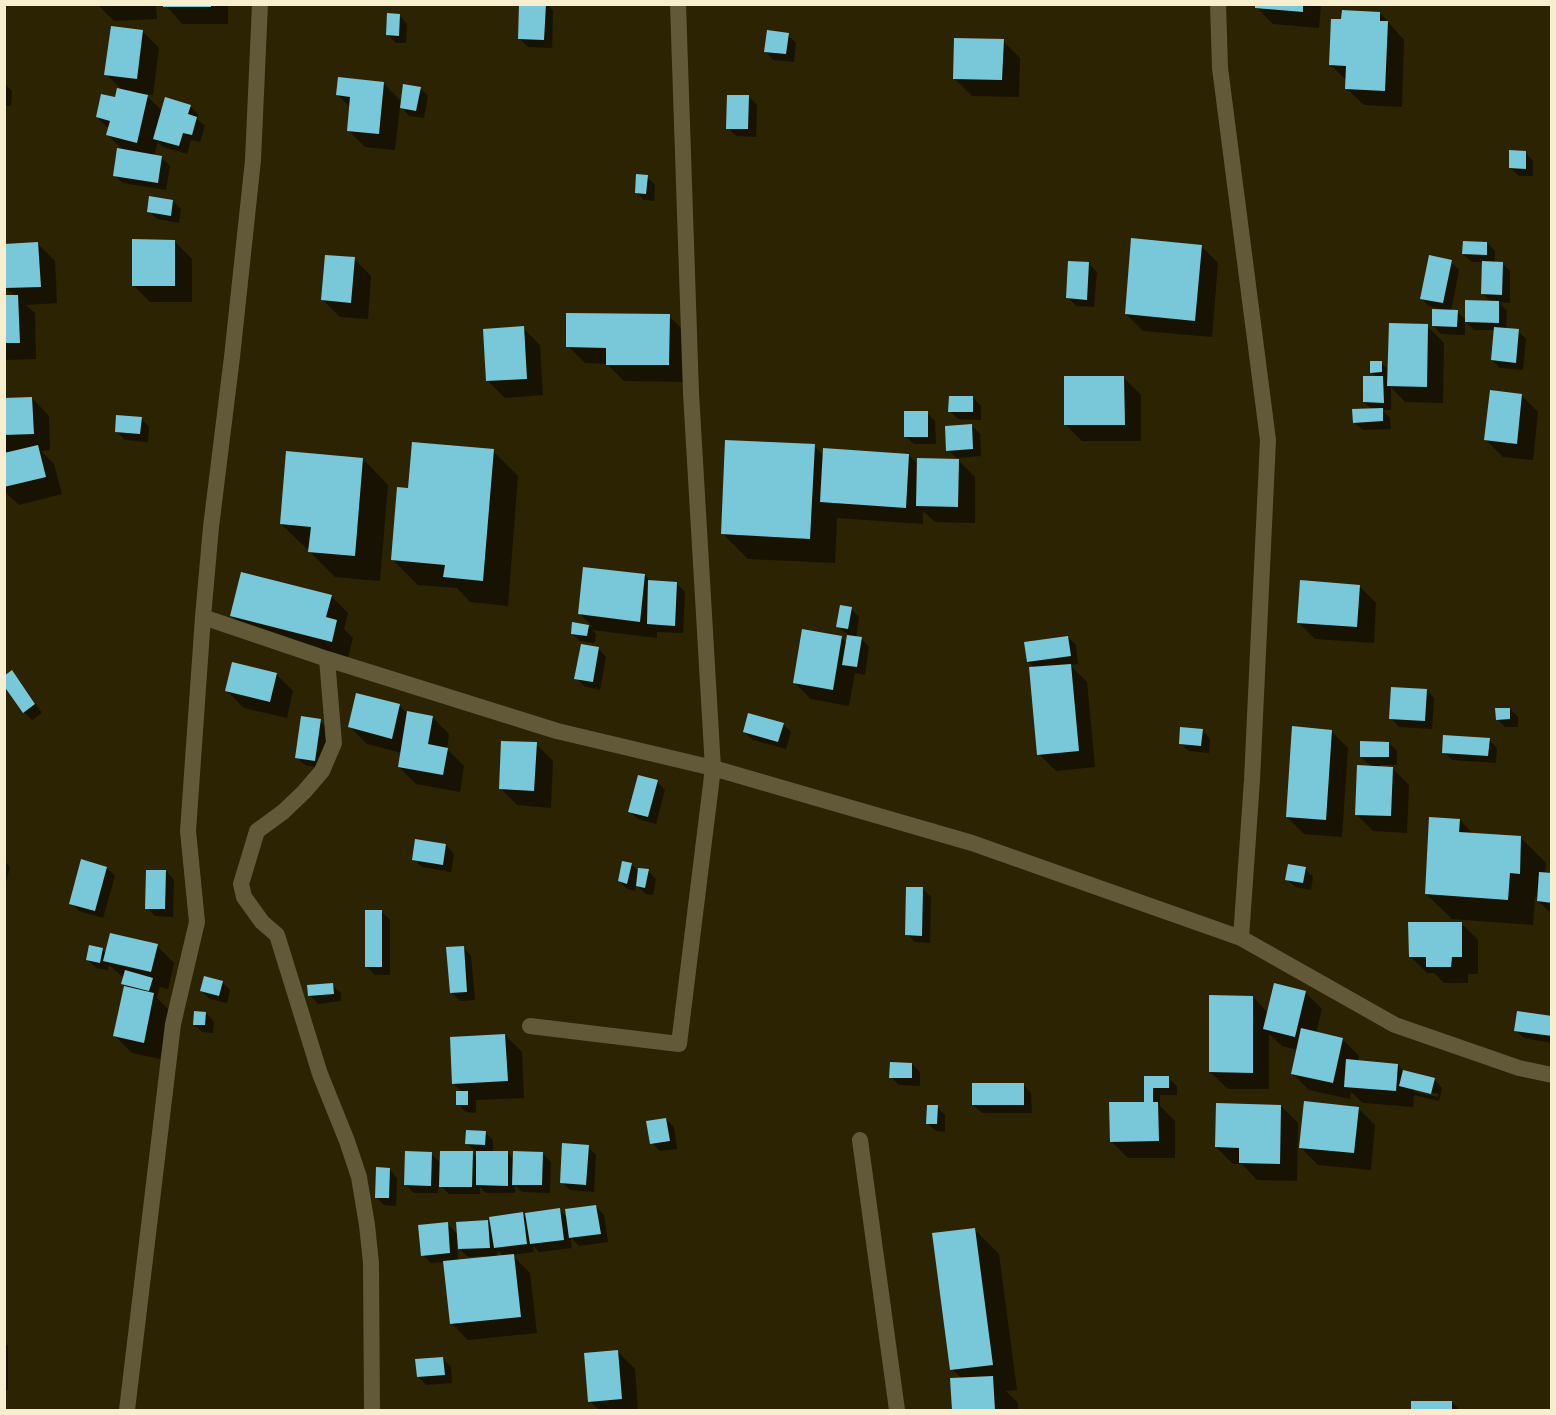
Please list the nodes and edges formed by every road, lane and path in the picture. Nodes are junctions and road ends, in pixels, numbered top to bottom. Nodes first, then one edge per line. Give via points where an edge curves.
1 (260, 4) edge
2 (678, 4) edge
3 (1218, 4) edge
4 (203, 617) junction
5 (327, 659) junction
6 (713, 768) junction
7 (1241, 938) junction
8 (530, 1026) dead end
9 (1551, 1075) edge
10 (860, 1140) dead end
11 (127, 1410) edge
12 (372, 1410) edge
13 (897, 1410) edge

1 - 4 street via 253,160
2 - 6 street via 691,393
3 - 7 street via 1220,68 1268,440
4 - 5 street
4 - 11 street via 188,831 197,922 172,1024
5 - 6 street via 557,731
5 - 12 street via 334,743 322,771 304,792 257,831 241,884 244,897 261,922 277,935 320,1074 358,1177 370,1263
6 - 7 street via 972,843
6 - 8 street via 680,1044
7 - 9 street via 1395,1025 1519,1068
10 - 13 street

